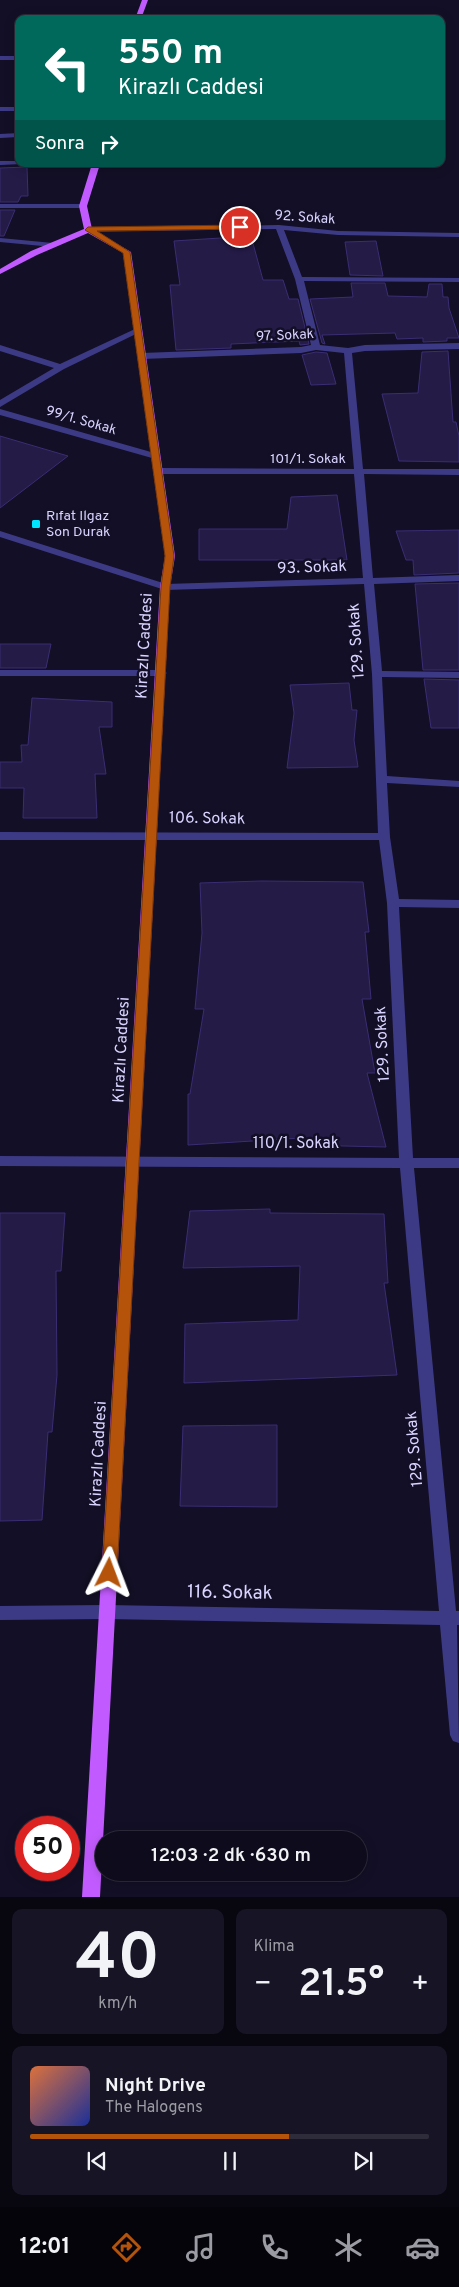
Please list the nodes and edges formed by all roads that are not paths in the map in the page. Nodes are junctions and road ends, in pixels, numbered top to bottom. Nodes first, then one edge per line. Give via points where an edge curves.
1 (145, 0) edge
2 (139, 15) edge
3 (0, 58) edge
4 (15, 58) edge
5 (0, 109) edge
6 (15, 109) edge
7 (15, 135) edge
8 (0, 136) edge
9 (0, 163) edge
10 (15, 163) edge
11 (95, 167) edge
12 (0, 206) edge
13 (83, 206) junction
14 (279, 227) junction
15 (88, 230) junction
16 (459, 235) edge
17 (0, 240) edge
18 (53, 245) junction
19 (0, 272) edge
20 (299, 279) junction
21 (459, 280) edge
22 (138, 331) junction
23 (459, 346) edge
24 (316, 347) junction
25 (0, 348) edge
26 (348, 351) junction
27 (142, 356) junction
28 (61, 367) junction
29 (0, 404) edge
30 (0, 412) edge
31 (156, 456) junction
32 (158, 471) junction
33 (459, 472) edge
34 (360, 473) junction
35 (0, 534) edge
36 (459, 578) edge
37 (370, 581) junction
38 (165, 587) junction
39 (0, 673) edge
40 (162, 673) junction
41 (377, 674) junction
42 (459, 675) edge
43 (382, 779) junction
44 (459, 784) edge
45 (152, 835) junction
46 (0, 836) edge
47 (384, 837) junction
48 (393, 903) junction
49 (459, 904) edge
50 (132, 1160) junction
51 (0, 1161) edge
52 (406, 1162) junction
53 (459, 1163) edge
54 (107, 1612) junction
55 (0, 1613) edge
56 (453, 1618) edge
57 (459, 1735) edge
58 (91, 1897) edge

1 - 2 main road
3 - 4 street
5 - 6 street
7 - 8 street
9 - 10 street
11 - 13 main road
12 - 13 street
13 - 15 main road
14 - 15 street, 92. Sokak
14 - 16 street, 92. Sokak via 338,233
14 - 20 street
15 - 18 main road
15 - 22 main road, Kirazlı Caddesi via 127,252
17 - 18 street
18 - 19 main road
20 - 21 street
20 - 24 street
22 - 27 main road, Kirazlı Caddesi
22 - 28 street
23 - 26 street, 97. Sokak
24 - 26 street, 97. Sokak
24 - 27 street, 97. Sokak
25 - 28 street
26 - 34 street, 129. Sokak
27 - 31 main road, Kirazlı Caddesi
28 - 29 street
30 - 31 street, 99/1. Sokak
31 - 32 main road, Kirazlı Caddesi
32 - 34 street, 101/1. Sokak
32 - 38 main road, Kirazlı Caddesi via 170,556
33 - 34 street, 101/1. Sokak
34 - 37 street, 129. Sokak
35 - 38 street, 93. Sokak
36 - 37 street, 93. Sokak
37 - 38 street, 93. Sokak
37 - 41 street, 129. Sokak
38 - 40 main road, Kirazlı Caddesi
39 - 40 street
40 - 45 main road, Kirazlı Caddesi
41 - 42 street
41 - 43 street, 129. Sokak
43 - 44 street
43 - 47 street, 129. Sokak
45 - 46 street, 106. Sokak
45 - 47 street, 106. Sokak
45 - 50 main road, Kirazlı Caddesi
47 - 48 street, 129. Sokak
48 - 49 street
48 - 52 street, 129. Sokak
50 - 51 street, 110/1. Sokak
50 - 52 street, 110/1. Sokak
50 - 54 main road, Kirazlı Caddesi
52 - 53 street, 110/1. Sokak
52 - 56 street, 129. Sokak
54 - 55 street, 116. Sokak
54 - 56 street, 116. Sokak
54 - 58 main road, Kirazlı Caddesi
56 - 57 street, 129. Sokak

